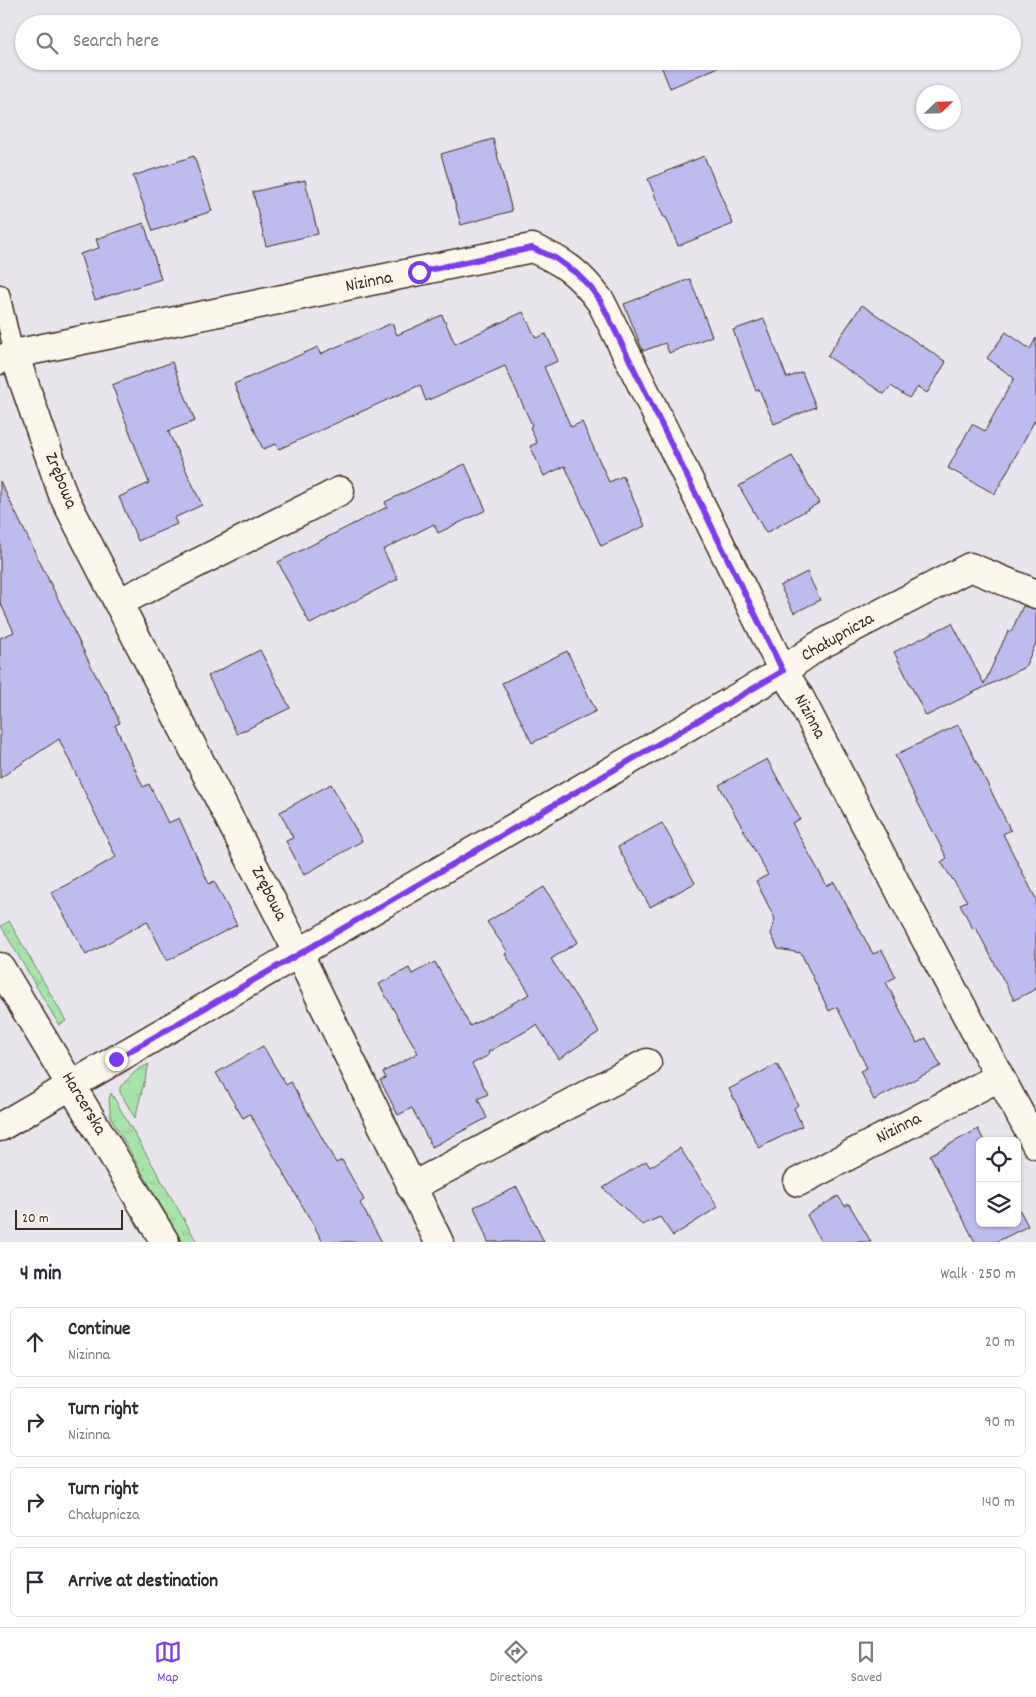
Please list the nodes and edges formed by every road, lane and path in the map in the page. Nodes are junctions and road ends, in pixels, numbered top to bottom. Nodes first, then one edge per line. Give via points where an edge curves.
1 (0, 294) edge
2 (7, 357) edge
3 (340, 491) dead end
4 (1036, 594) edge
5 (118, 603) junction
6 (783, 671) junction
7 (299, 954) junction
8 (0, 967) edge
9 (647, 1063) dead end
10 (1000, 1077) junction
11 (72, 1085) junction
12 (0, 1128) edge
13 (1036, 1144) edge
14 (798, 1182) dead end
15 (411, 1187) junction
16 (165, 1242) edge
17 (439, 1242) edge

1 - 2 lane
2 - 5 street, Zrębowa via 63,495
2 - 6 street, Nizinna via 532,248 555,258 576,273 601,302
3 - 5 street
4 - 6 street, Chałupnicza via 970,567 818,646
5 - 7 street, Zrębowa
6 - 7 street, Chałupnicza
6 - 10 street, Nizinna
7 - 11 street, Chałupnicza
7 - 15 street, Zrębowa
8 - 11 street, Harcerska
9 - 15 street
10 - 13 street, Nizinna
10 - 14 street, Nizinna
11 - 12 street, Chałupnicza
11 - 16 street, Harcerska
15 - 17 street, Zrębowa

